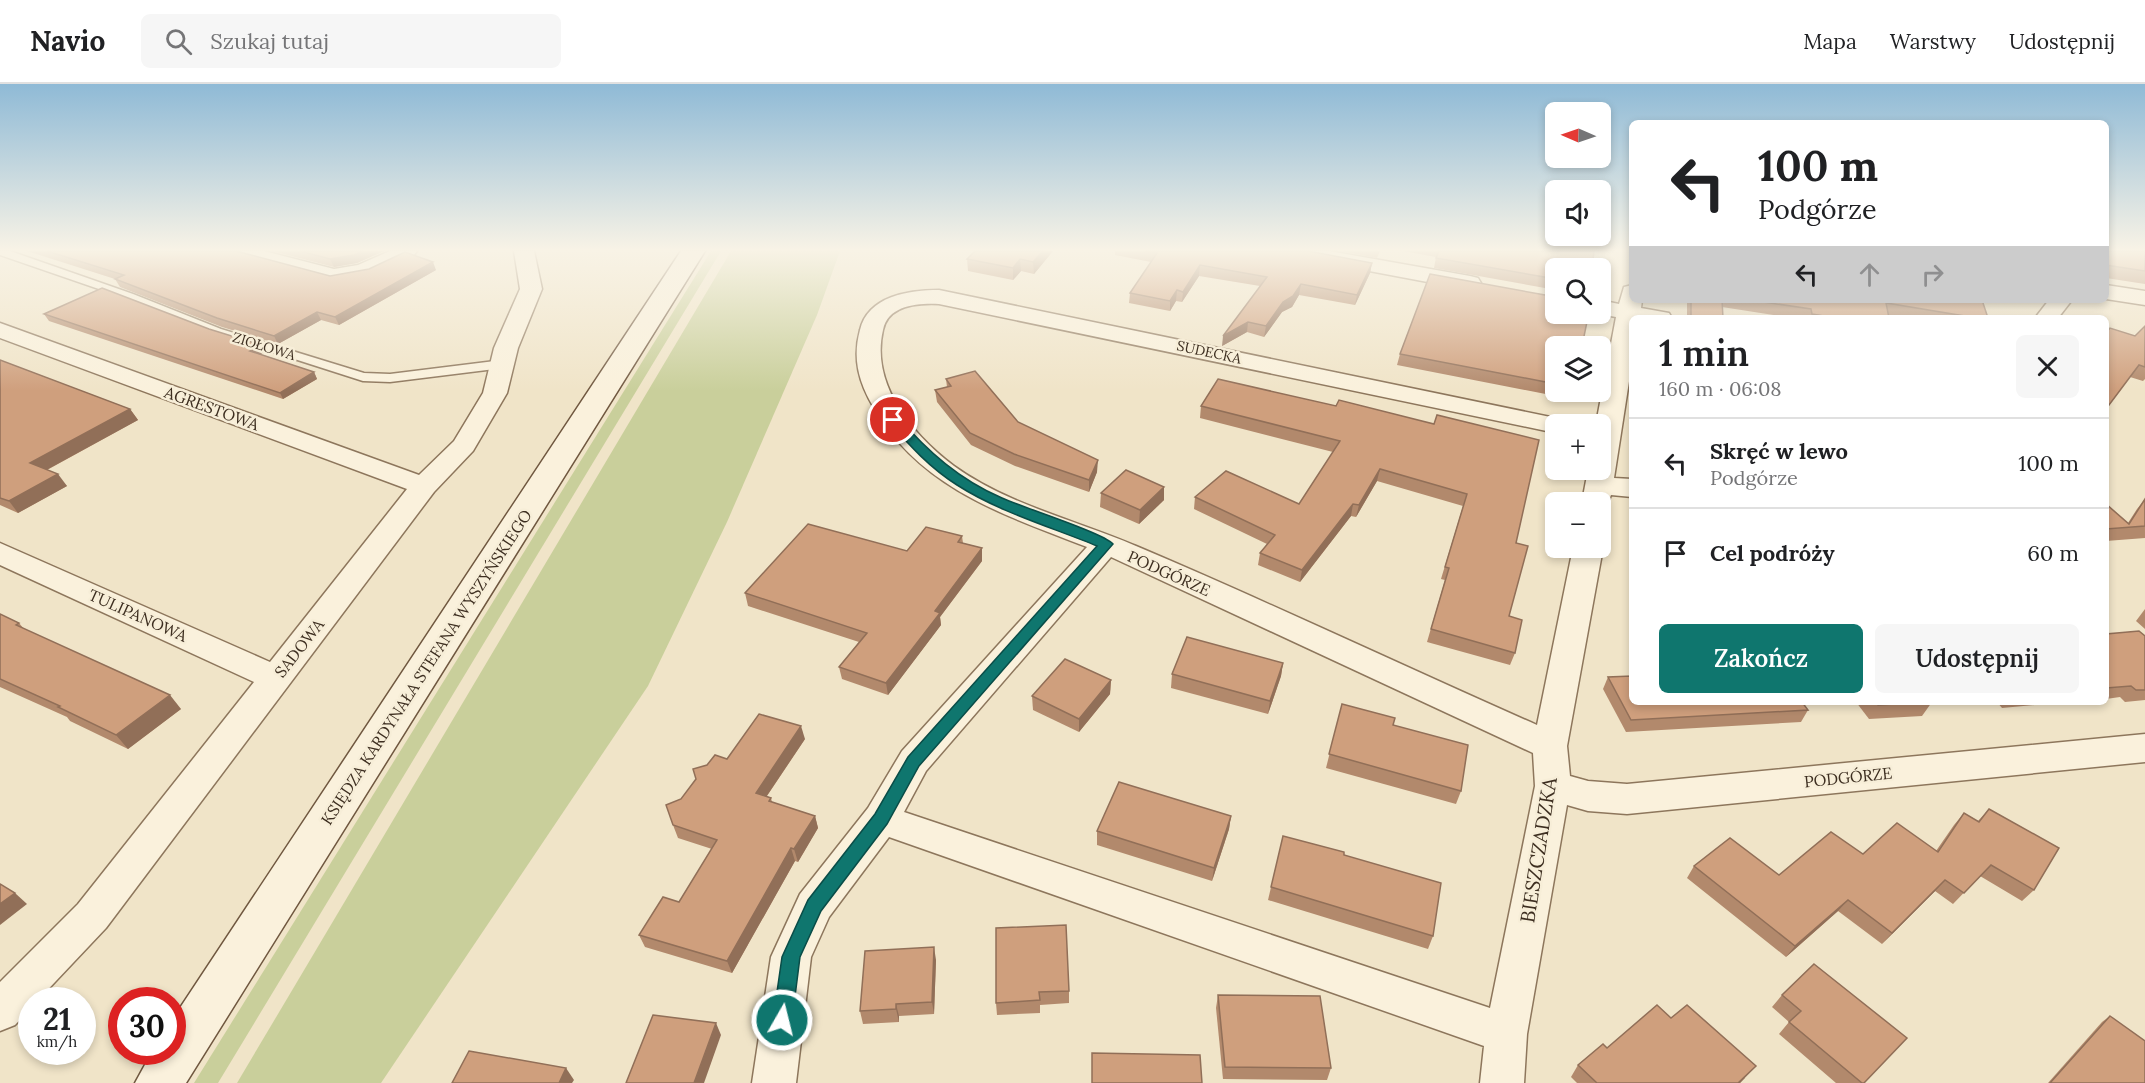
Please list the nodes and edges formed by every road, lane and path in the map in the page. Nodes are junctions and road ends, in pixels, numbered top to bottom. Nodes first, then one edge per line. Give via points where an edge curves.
1 (133, 298) edge
2 (527, 298) edge
3 (663, 298) edge
4 (914, 298) edge
5 (937, 298) edge
6 (1629, 302) edge
7 (1630, 303) edge
8 (1632, 303) edge
9 (2058, 303) edge
10 (1611, 305) edge
11 (1655, 315) edge
12 (2048, 315) edge
13 (872, 327) joint
14 (0, 330) edge
15 (503, 364) junction
16 (1608, 414) edge
17 (1545, 423) edge
18 (424, 486) junction
19 (1629, 489) edge
20 (1609, 492) edge
21 (1106, 544) junction
22 (0, 553) edge
23 (1586, 558) edge
24 (276, 678) junction
25 (1550, 746) junction
26 (2145, 748) edge
27 (1553, 786) junction
28 (881, 819) junction
29 (0, 1011) edge
30 (1506, 1034) junction
31 (159, 1083) edge
32 (774, 1083) edge
33 (1502, 1083) edge

1 - 15 lane, ZIOŁOWA via 217,331 363,377 390,378
2 - 15 street, SADOWA
3 - 31 main road, KSIĘDZA KARDYNAŁA STEFANA WYSZYŃSKIEGO
4 - 13 street, SUDECKA via 878,315
5 - 17 street, SUDECKA
6 - 10 street
7 - 16 street
8 - 11 street
9 - 12 street
13 - 21 street, PODGÓRZE via 867,345 874,382 893,420 921,451 961,483
14 - 18 street, AGRESTOWA
15 - 18 street, SADOWA via 495,393 464,445
18 - 24 street, SADOWA
19 - 20 street
21 - 25 street, PODGÓRZE
21 - 28 street via 914,761
22 - 24 street, TULIPANOWA
23 - 25 street, BIESZCZADZKA
24 - 29 street, SADOWA via 92,916
25 - 27 street, BIESZCZADZKA
26 - 27 street, PODGÓRZE via 1627,799 1588,796
27 - 30 street, BIESZCZADZKA
28 - 30 street
28 - 32 street via 814,906 791,957
30 - 33 street, BIESZCZADZKA

